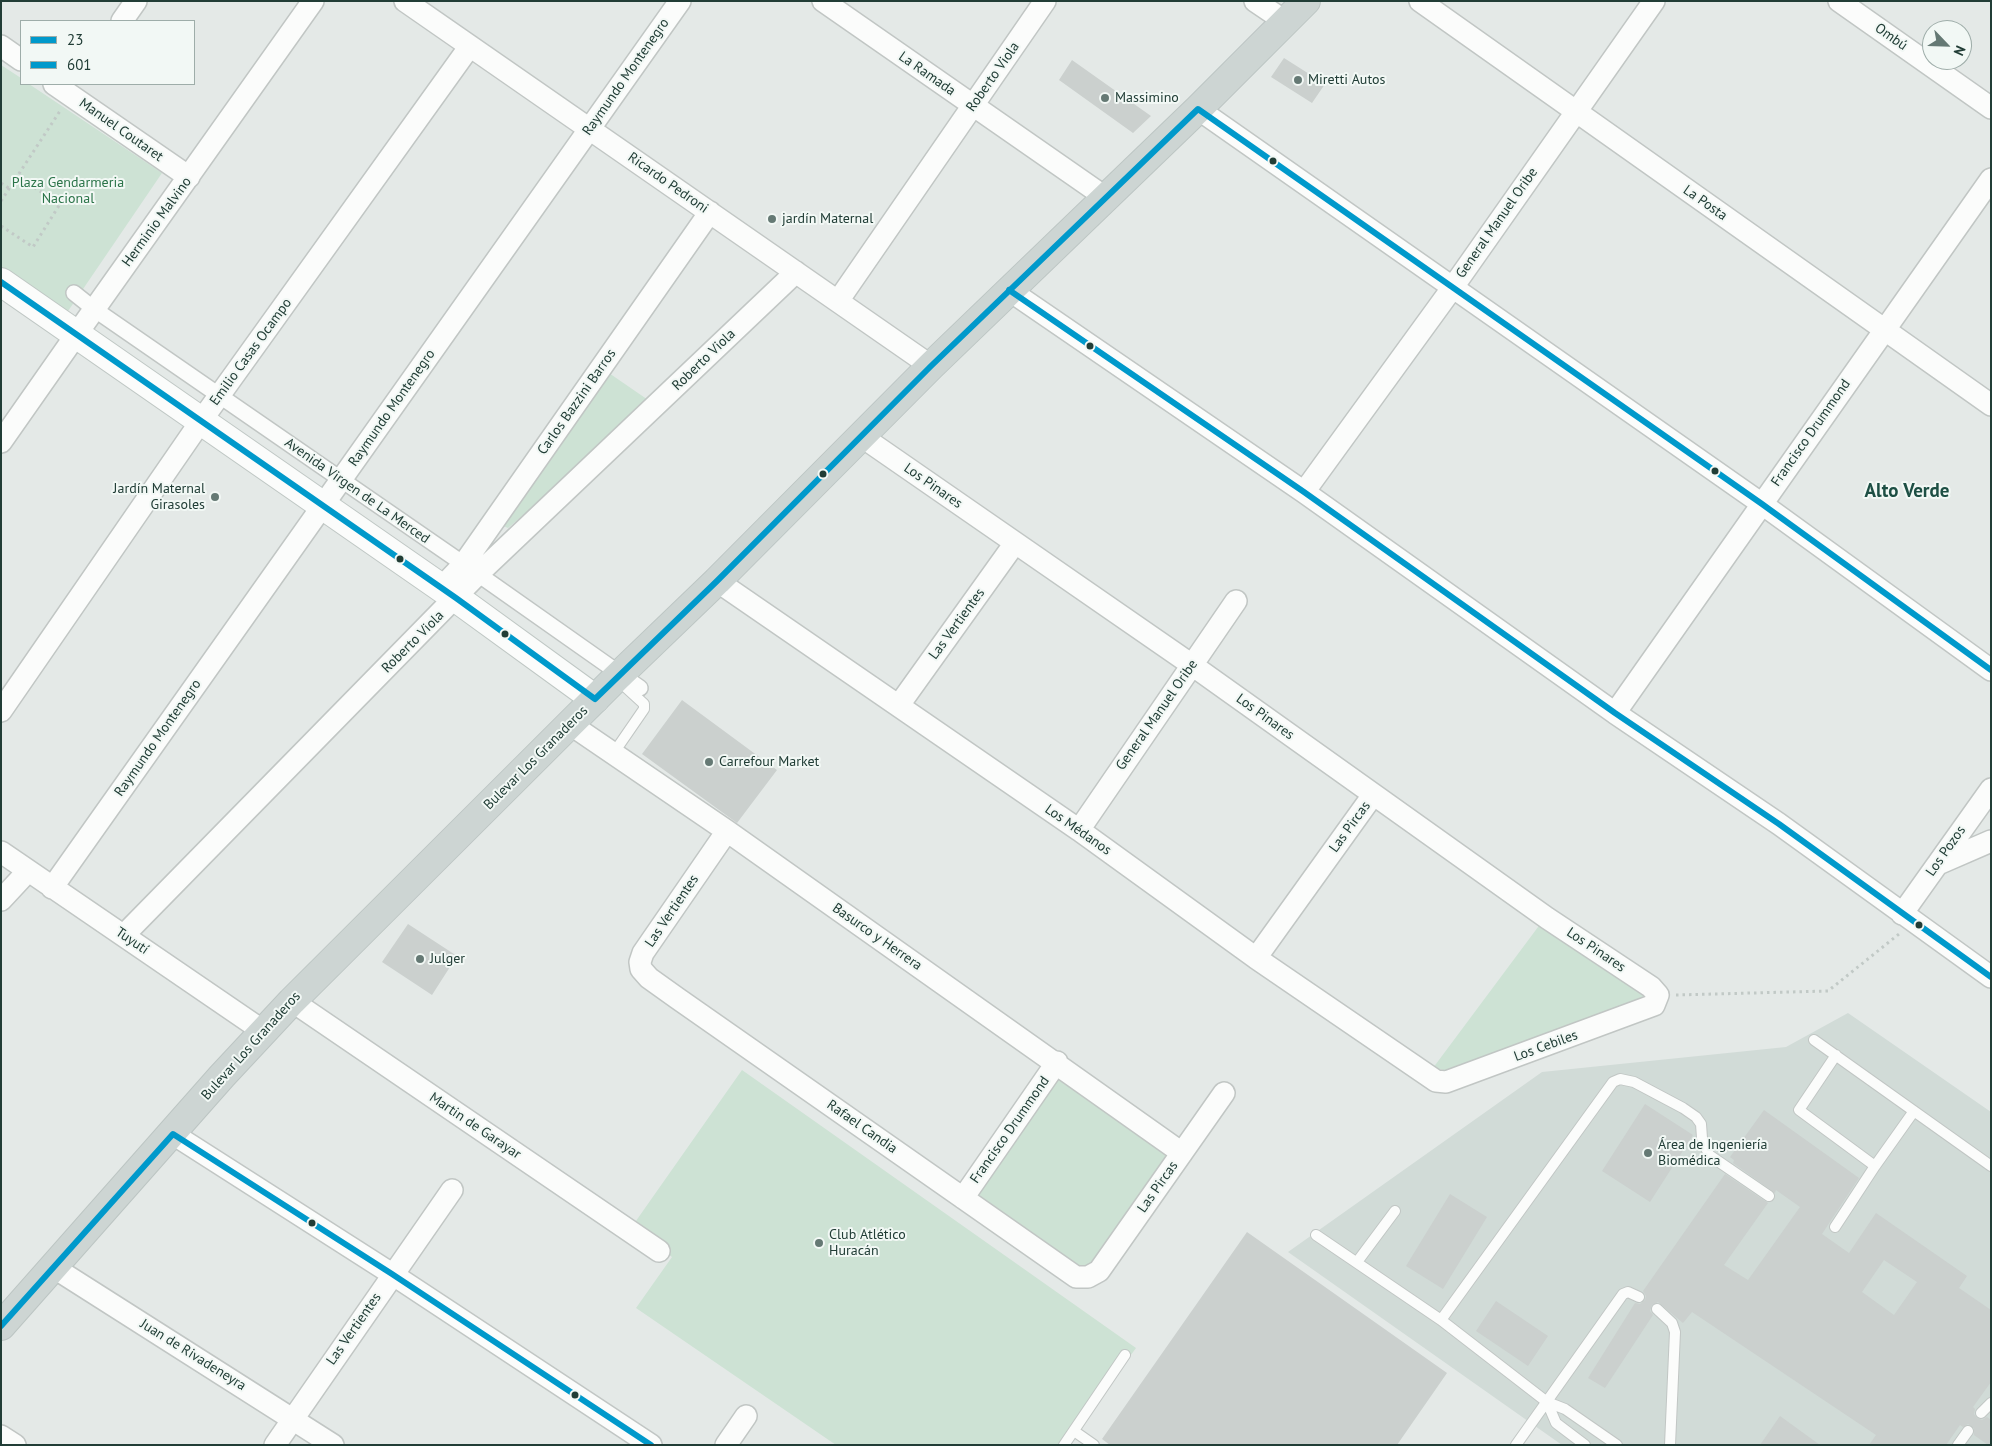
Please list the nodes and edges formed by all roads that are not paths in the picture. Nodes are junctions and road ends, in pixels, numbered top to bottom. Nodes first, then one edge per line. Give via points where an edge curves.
1 (136, 1) edge
2 (313, 1) edge
3 (405, 1) edge
4 (680, 1) edge
5 (823, 1) edge
6 (1046, 1) edge
7 (1255, 1) edge
8 (1306, 1) edge
9 (1420, 1) edge
10 (1654, 1) edge
11 (1839, 1) edge
12 (123, 20) edge
13 (1286, 22) junction
14 (1, 46) edge
15 (470, 46) junction
16 (20, 59) edge
17 (68, 88) edge
18 (973, 106) junction
19 (1991, 108) edge
20 (1198, 109) junction
21 (1576, 111) junction
22 (589, 128) junction
23 (189, 177) junction
24 (1991, 179) edge
25 (1105, 197) junction
26 (710, 212) junction
27 (796, 272) junction
28 (1, 282) edge
29 (1452, 287) junction
30 (1009, 290) junction
31 (74, 294) dead end
32 (838, 300) junction
33 (94, 309) junction
34 (1883, 330) junction
35 (76, 334) junction
36 (930, 366) junction
37 (219, 396) junction
38 (1991, 405) edge
39 (201, 421) junction
40 (862, 436) junction
41 (1, 442) edge
42 (342, 480) junction
43 (1304, 492) junction
44 (1762, 504) junction
45 (323, 505) junction
46 (1015, 543) junction
47 (471, 569) junction
48 (717, 581) junction
49 (449, 593) junction
50 (1236, 601) dead end
51 (1192, 665) junction
52 (1991, 670) edge
53 (625, 680) junction
54 (595, 699) junction
55 (899, 706) junction
56 (1, 711) edge
57 (1615, 713) junction
58 (570, 724) junction
59 (614, 754) junction
60 (1991, 789) edge
61 (1373, 795) junction
62 (1078, 830) junction
63 (727, 831) junction
64 (1991, 841) edge
65 (1, 852) edge
66 (1937, 864) junction
67 (28, 871) junction
68 (52, 888) junction
69 (1, 900) edge
70 (1902, 914) junction
71 (124, 935) junction
72 (1256, 958) junction
73 (641, 969) joint
74 (1991, 977) edge
75 (292, 1000) junction
76 (1656, 1000) joint
77 (262, 1031) junction
78 (1814, 1040) dead end
79 (1836, 1056) junction
80 (1057, 1062) junction
81 (1436, 1081) joint
82 (1224, 1093) dead end
83 (1914, 1111) junction
84 (173, 1134) junction
85 (1182, 1153) junction
86 (1875, 1166) junction
87 (1991, 1166) edge
88 (452, 1190) dead end
89 (1769, 1196) dead end
90 (963, 1198) junction
91 (1395, 1211) dead end
92 (1835, 1227) dead end
93 (1316, 1235) dead end
94 (659, 1252) dead end
95 (1357, 1262) junction
96 (53, 1267) junction
97 (392, 1274) junction
98 (1088, 1277) joint
99 (1639, 1297) dead end
100 (1657, 1309) dead end
101 (1441, 1320) junction
102 (1, 1326) edge
103 (1125, 1355) dead end
104 (1547, 1402) junction
105 (1991, 1403) edge
106 (1981, 1413) dead end
107 (746, 1416) dead end
108 (292, 1418) junction
109 (1074, 1430) junction
110 (1968, 1431) dead end
111 (1, 1436) edge
112 (15, 1445) edge
113 (275, 1445) edge
114 (333, 1445) edge
115 (651, 1445) edge
116 (726, 1445) edge
117 (1064, 1445) edge
118 (1094, 1445) edge
119 (1516, 1445) edge
120 (1585, 1445) edge
121 (1617, 1445) edge
122 (1670, 1445) edge
123 (1958, 1445) edge

1 - 12 street
2 - 23 street, Herminio Malvino
3 - 15 street, Ricardo Pedroni
4 - 22 street, Raymundo Montenegro
5 - 18 street, La Ramada
6 - 18 street, Roberto Viola
7 - 13 street
8 - 13 main road, Bulevar Los Granaderos
9 - 21 street, La Posta
10 - 21 street, General Manuel Oribe
11 - 19 street, Ombú
13 - 20 main road, Bulevar Los Granaderos
14 - 16 street
15 - 22 street, Ricardo Pedroni
15 - 37 street, Emilio Casas Ocampo
17 - 23 street, Manuel Coutaret
18 - 25 street, La Ramada
18 - 32 street, Roberto Viola
20 - 25 main road, Bulevar Los Granaderos
20 - 29 street
21 - 29 street, General Manuel Oribe
21 - 34 street, La Posta
22 - 26 street, Ricardo Pedroni
22 - 42 street, Raymundo Montenegro
23 - 33 street, Herminio Malvino
24 - 34 street, Francisco Drummond
25 - 30 main road, Bulevar Los Granaderos
26 - 27 street, Ricardo Pedroni
26 - 47 street, Carlos Bazzini Barros
27 - 32 street, Ricardo Pedroni
27 - 47 street, Roberto Viola
28 - 35 main road
29 - 43 street, General Manuel Oribe
29 - 44 street
30 - 36 main road, Bulevar Los Granaderos
30 - 43 street
31 - 33 street, Avenida Virgen de La Merced
32 - 36 street, Ricardo Pedroni
33 - 35 street, Herminio Malvino
33 - 37 street, Avenida Virgen de La Merced
34 - 38 street, La Posta
34 - 44 street, Francisco Drummond
35 - 39 main road
35 - 41 street, Herminio Malvino
36 - 40 main road, Bulevar Los Granaderos
37 - 39 street, Emilio Casas Ocampo
37 - 42 street, Avenida Virgen de La Merced
39 - 45 main road
39 - 56 street, Emilio Casas Ocampo
40 - 46 street, Los Pinares
40 - 48 main road, Bulevar Los Granaderos
42 - 45 street, Raymundo Montenegro
42 - 47 street, Avenida Virgen de La Merced
43 - 57 street
44 - 52 street
44 - 57 street, Francisco Drummond
45 - 49 main road
45 - 68 street, Raymundo Montenegro
46 - 51 street, Los Pinares
46 - 55 street, Las Vertientes
47 - 49 street, Carlos Bazzini Barros
47 - 53 street, Avenida Virgen de La Merced
48 - 53 main road, Bulevar Los Granaderos
48 - 55 street, Los Médanos
49 - 54 main road
49 - 71 street, Roberto Viola
50 - 51 street, General Manuel Oribe
51 - 61 street, Los Pinares
51 - 62 street, General Manuel Oribe
53 - 54 main road, Bulevar Los Granaderos
53 - 59 lane via 644,704 644,709
54 - 58 main road, Bulevar Los Granaderos
55 - 62 street, Los Médanos
57 - 70 street via 1779,824
58 - 59 street, Basurco y Herrera
58 - 75 main road, Bulevar Los Granaderos
59 - 63 street, Basurco y Herrera
60 - 66 street, Los Pozos
61 - 72 street, Las Pircas
61 - 76 street, Los Pinares via 1651,987
62 - 72 street, Los Médanos
63 - 73 street, Las Vertientes via 643,953
63 - 80 street, Basurco y Herrera
64 - 66 street
65 - 67 street, Tuyutí
66 - 70 street, Los Pozos
67 - 68 street, Tuyutí
67 - 69 street
68 - 71 street, Tuyutí
70 - 74 street
71 - 77 street, Tuyutí
72 - 81 street, Los Médanos
73 - 90 street, Rafael Candia via 677,998
75 - 77 main road, Bulevar Los Granaderos
75 - 94 street, Martin de Garayar
76 - 81 street, Los Cebiles via 1446,1082
77 - 84 main road, Bulevar Los Granaderos
78 - 79 lane
79 - 83 lane
79 - 86 lane via 1799,1110
80 - 85 street, Basurco y Herrera
80 - 90 street, Francisco Drummond
82 - 85 street, Las Pircas
83 - 86 lane
83 - 87 lane
84 - 96 main road, Bulevar Los Granaderos
84 - 97 street
85 - 98 street, Las Pircas via 1099,1271
86 - 92 lane
88 - 97 street, Las Vertientes
89 - 101 lane via 1709,1155 1696,1117 1634,1082 1620,1079 1613,1082
90 - 98 street, Rafael Candia via 1076,1277
91 - 95 lane
93 - 95 lane
95 - 101 lane
96 - 102 main road, Bulevar Los Granaderos
96 - 108 street, Juan de Rivadeneyra
97 - 108 street, Las Vertientes
97 - 115 street
99 - 104 lane via 1628,1292 1623,1294
100 - 122 lane via 1672,1323 1675,1332
101 - 104 lane
103 - 109 lane
104 - 119 lane
104 - 120 lane via 1556,1423
104 - 121 lane via 1565,1408
105 - 106 lane
107 - 116 street
108 - 113 street, Las Vertientes
108 - 114 street, Juan de Rivadeneyra
109 - 117 lane
109 - 118 lane
110 - 123 lane
111 - 112 street

